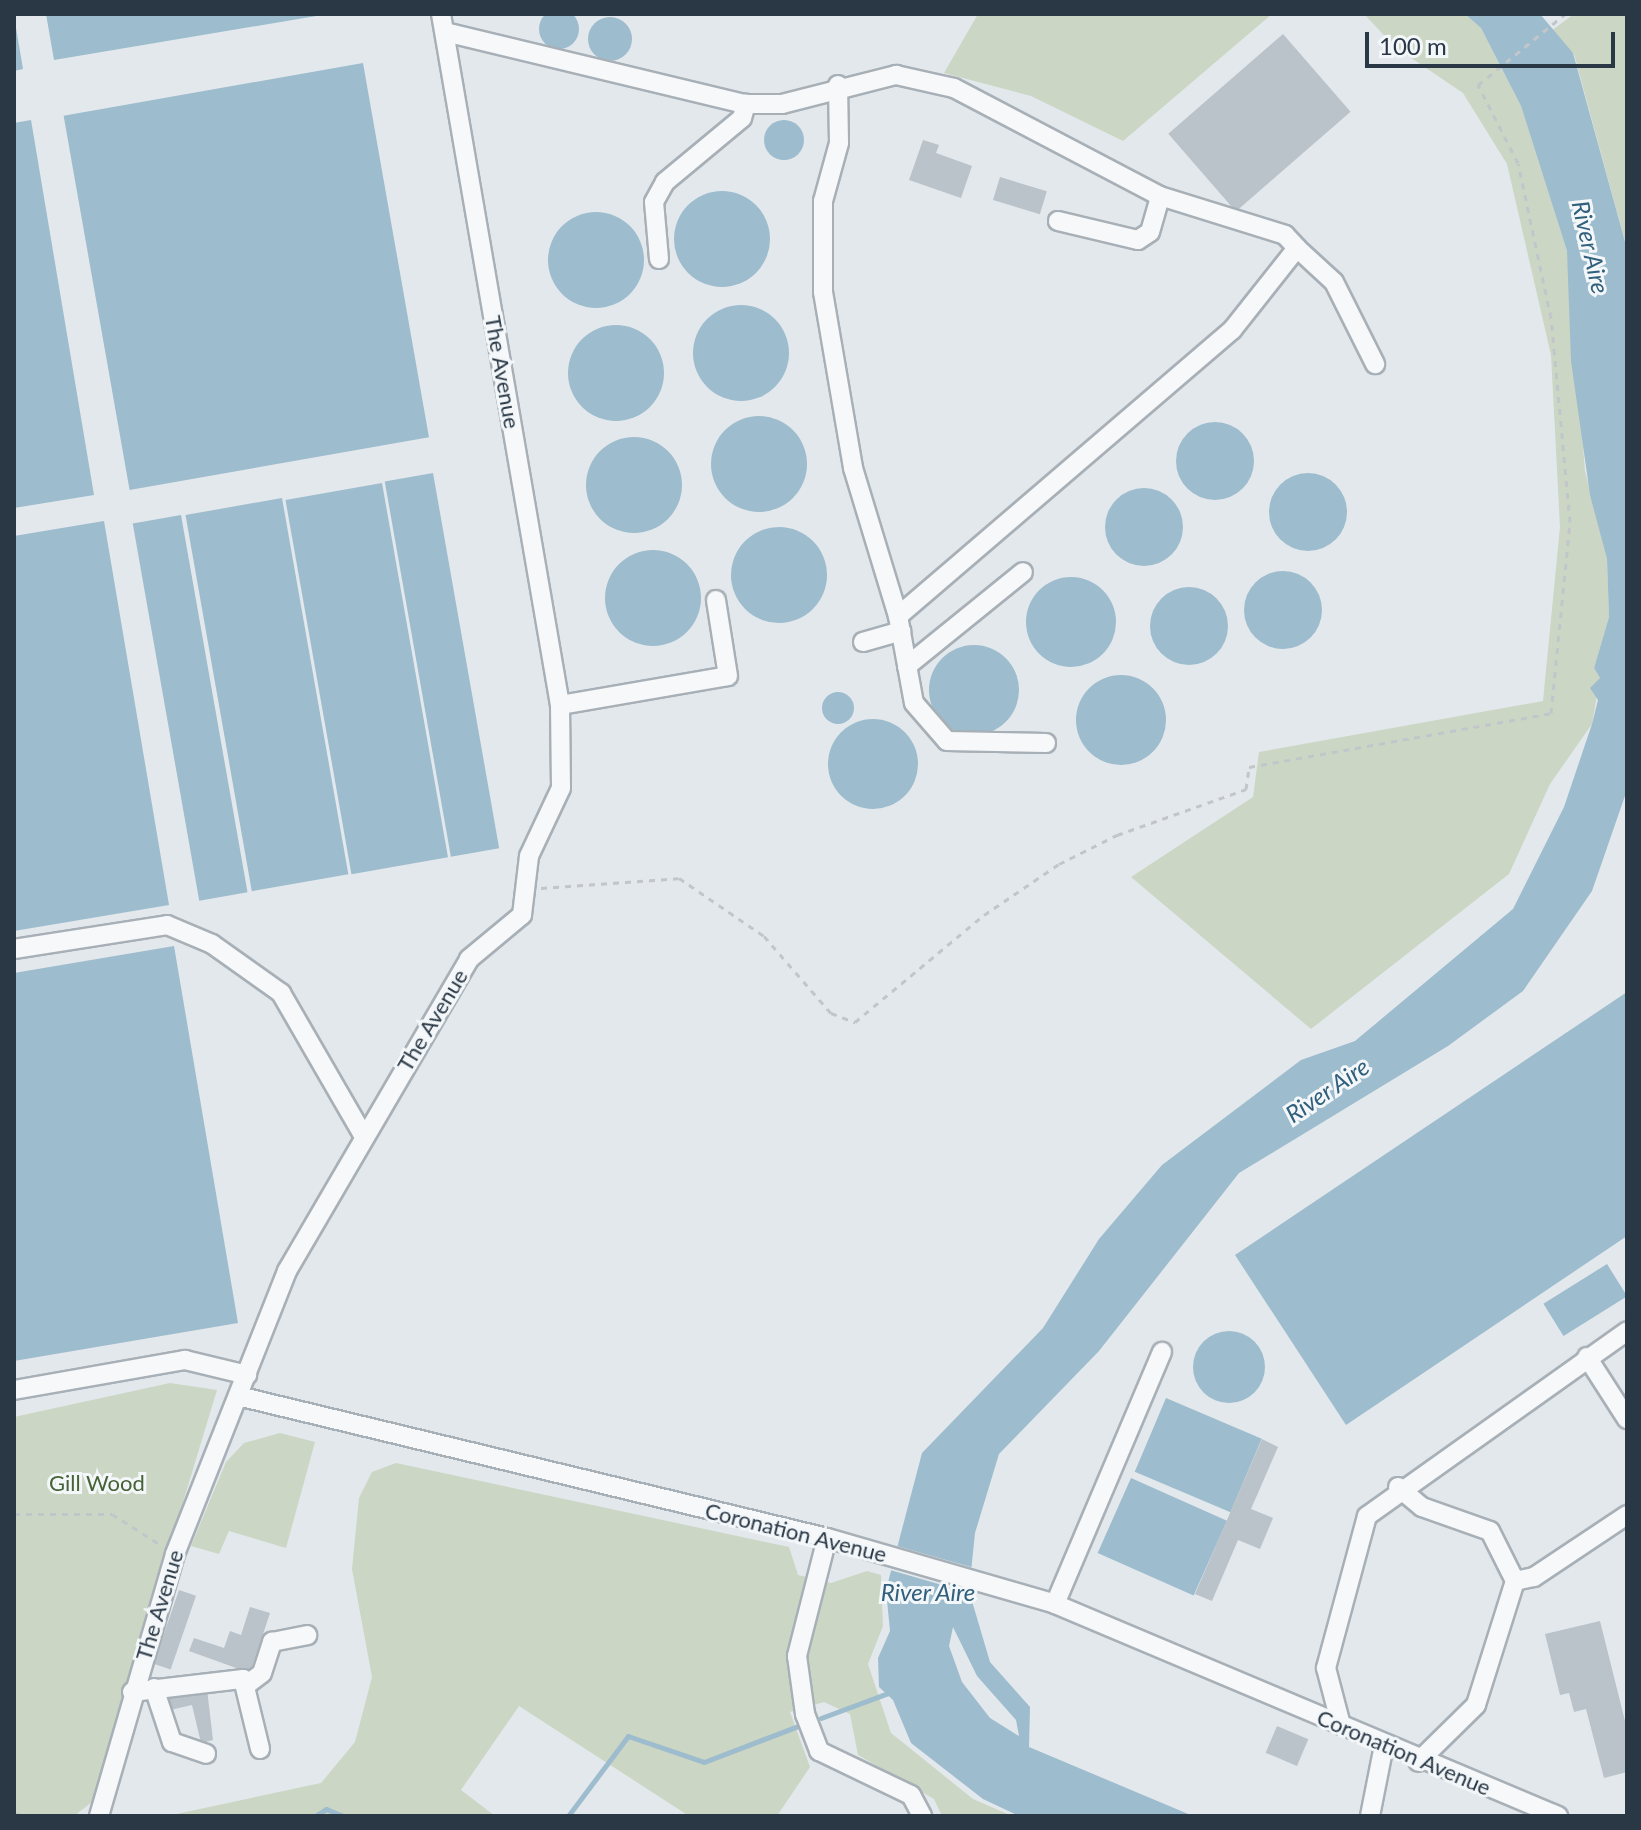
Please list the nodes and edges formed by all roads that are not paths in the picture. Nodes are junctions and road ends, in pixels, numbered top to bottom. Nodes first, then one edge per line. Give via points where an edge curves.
1 (443, 23) edge
2 (838, 85) junction
3 (746, 104) junction
4 (1160, 196) junction
5 (1058, 221) dead end
6 (1297, 248) junction
7 (659, 259) dead end
8 (1375, 364) dead end
9 (1023, 572) dead end
10 (716, 600) dead end
11 (899, 624) junction
12 (863, 642) dead end
13 (907, 666) junction
14 (560, 705) junction
15 (1046, 743) dead end
16 (14, 949) edge
17 (363, 1135) junction
18 (1627, 1331) edge
19 (1162, 1352) dead end
20 (1587, 1357) junction
21 (247, 1375) junction
22 (14, 1390) edge
23 (238, 1396) junction
24 (1627, 1419) edge
25 (1398, 1487) junction
26 (1627, 1515) edge
27 (827, 1538) junction
28 (1515, 1581) junction
29 (1055, 1604) junction
30 (307, 1635) dead end
31 (245, 1686) junction
32 (154, 1688) junction
33 (132, 1692) junction
34 (1341, 1725) junction
35 (1384, 1745) junction
36 (260, 1749) dead end
37 (206, 1754) dead end
38 (1418, 1762) junction
39 (99, 1816) edge
40 (922, 1816) edge
41 (1370, 1816) edge
42 (1558, 1816) edge

1 - 3 street
1 - 14 street, The Avenue
2 - 3 street via 782,104
2 - 4 street via 896,75 954,88
2 - 11 street via 839,143 823,201 823,292 867,530
3 - 7 street via 742,118 665,182 654,202
4 - 5 street via 1150,232 1138,240
4 - 6 street via 1285,235
6 - 8 street via 1334,282
6 - 11 street via 1232,330
9 - 13 street
10 - 14 street via 728,676
11 - 12 street
11 - 13 street
13 - 15 street via 914,703 947,741
14 - 17 street, The Avenue via 561,788 529,856 522,915 469,959
16 - 17 street via 167,925 212,944 281,993
17 - 21 street, The Avenue via 287,1271
18 - 20 street
19 - 29 street
20 - 24 street
20 - 25 street
21 - 22 street via 185,1360
21 - 23 street, The Avenue
23 - 27 street, Coronation Avenue
23 - 33 street, The Avenue via 175,1554
25 - 28 street via 1422,1507 1490,1531
25 - 34 street via 1367,1516 1331,1646 1326,1668
26 - 28 street via 1534,1577
27 - 29 street, Coronation Avenue
27 - 40 street via 797,1656 805,1714 819,1751 911,1795
28 - 38 street via 1476,1705
29 - 34 street, Coronation Avenue
30 - 31 street via 272,1642 262,1673
31 - 32 street via 232,1675
31 - 36 street
32 - 33 street
32 - 37 street via 172,1742
33 - 39 street, The Avenue
34 - 35 street, Coronation Avenue
35 - 38 street, Coronation Avenue
35 - 41 street
38 - 42 street, Coronation Avenue

